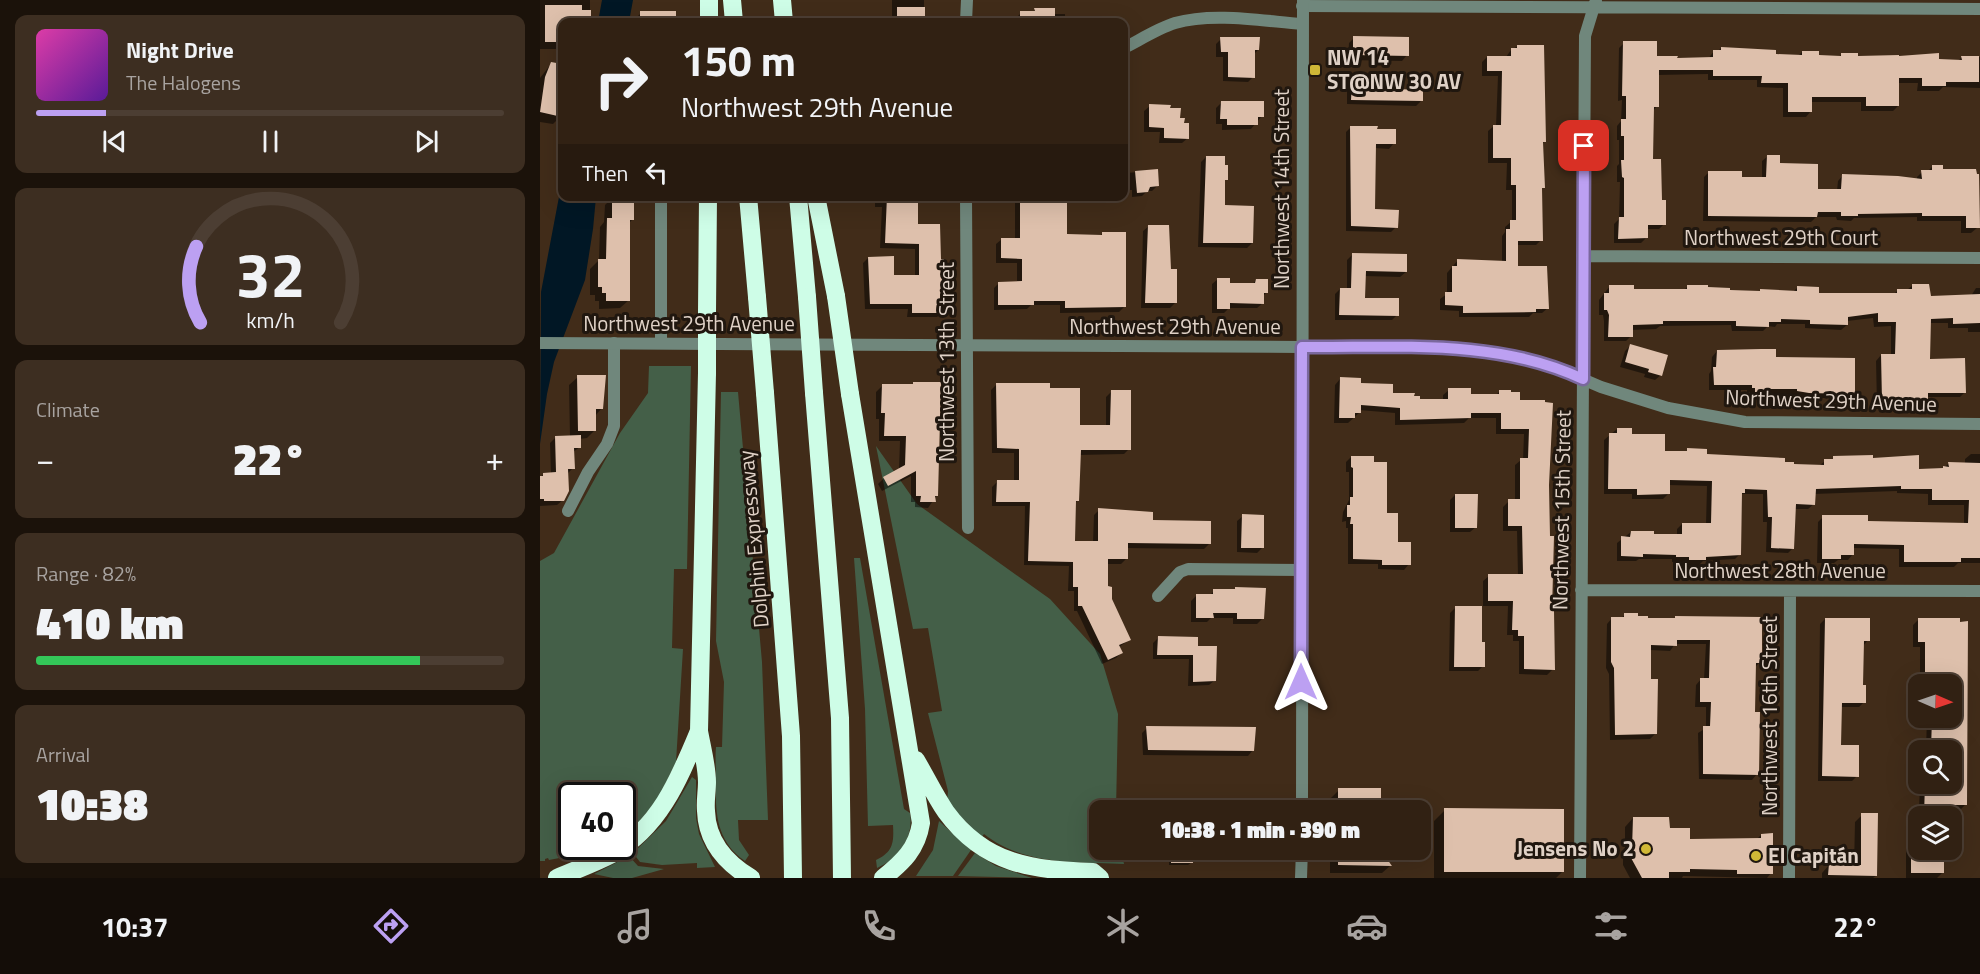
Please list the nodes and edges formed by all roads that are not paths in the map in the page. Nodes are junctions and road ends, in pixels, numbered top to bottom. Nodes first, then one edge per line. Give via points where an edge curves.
1 (709, 0) edge
2 (732, 0) edge
3 (782, 0) edge
4 (967, 0) edge
5 (1302, 3) edge
6 (1595, 4) edge
7 (1905, 4) edge
8 (1980, 9) edge
9 (709, 18) edge
10 (734, 18) edge
11 (784, 18) edge
12 (966, 18) edge
13 (1302, 24) junction
14 (1128, 46) edge
15 (661, 201) edge
16 (708, 201) edge
17 (748, 201) edge
18 (798, 201) edge
19 (817, 201) edge
20 (966, 201) edge
21 (1582, 256) junction
22 (1980, 258) edge
23 (540, 343) edge
24 (614, 343) junction
25 (661, 343) junction
26 (967, 345) junction
27 (1302, 347) junction
28 (1583, 379) junction
29 (1980, 424) edge
30 (568, 511) dead end
31 (968, 528) dead end
32 (1302, 570) junction
33 (1581, 590) junction
34 (1790, 591) junction
35 (1980, 591) edge
36 (1158, 596) dead end
37 (699, 731) junction
38 (909, 748) junction
39 (1302, 800) edge
40 (1302, 860) edge
41 (557, 878) edge
42 (751, 878) edge
43 (793, 878) edge
44 (842, 878) edge
45 (883, 878) edge
46 (1101, 878) edge
47 (1301, 878) edge
48 (1580, 878) edge
49 (1789, 878) edge

1 - 9 highway
2 - 10 highway
3 - 11 highway
4 - 12 street
5 - 6 street
5 - 13 street, Northwest 14th Street
6 - 7 street
6 - 21 street, Northwest 15th Street via 1585,36
7 - 8 street
13 - 14 street via 1242,18 1198,20 1175,23
13 - 27 street, Northwest 14th Street
15 - 25 street
16 - 37 highway, bridge
17 - 43 highway, Dolphin Expressway, bridge via 785,644
18 - 44 highway, bridge via 840,718
19 - 38 highway, bridge
20 - 26 street, Northwest 13th Street
21 - 22 street, Northwest 29th Court
21 - 28 street, Northwest 15th Street
23 - 24 street, Northwest 29th Avenue
24 - 25 street, Northwest 29th Avenue
24 - 30 street via 614,426
25 - 26 street, Northwest 29th Avenue
26 - 27 street, Northwest 29th Avenue
26 - 31 street, Northwest 13th Street
27 - 28 street, Northwest 29th Avenue via 1480,351 1542,363
27 - 32 street, Northwest 14th Street
28 - 29 street, Northwest 29th Avenue via 1668,408 1745,422
28 - 33 street, Northwest 15th Street
32 - 36 street via 1188,569 1180,572
32 - 39 street, Northwest 14th Street
33 - 34 street, Northwest 28th Avenue
33 - 48 street, Northwest 15th Street
34 - 35 street, Northwest 28th Avenue
34 - 49 street, Northwest 16th Street
37 - 41 highway via 670,797 648,827 614,853
37 - 42 highway via 710,832 724,857
38 - 45 highway via 919,834 908,856
38 - 46 highway via 945,811 979,844 1019,865 1093,872
40 - 47 street

